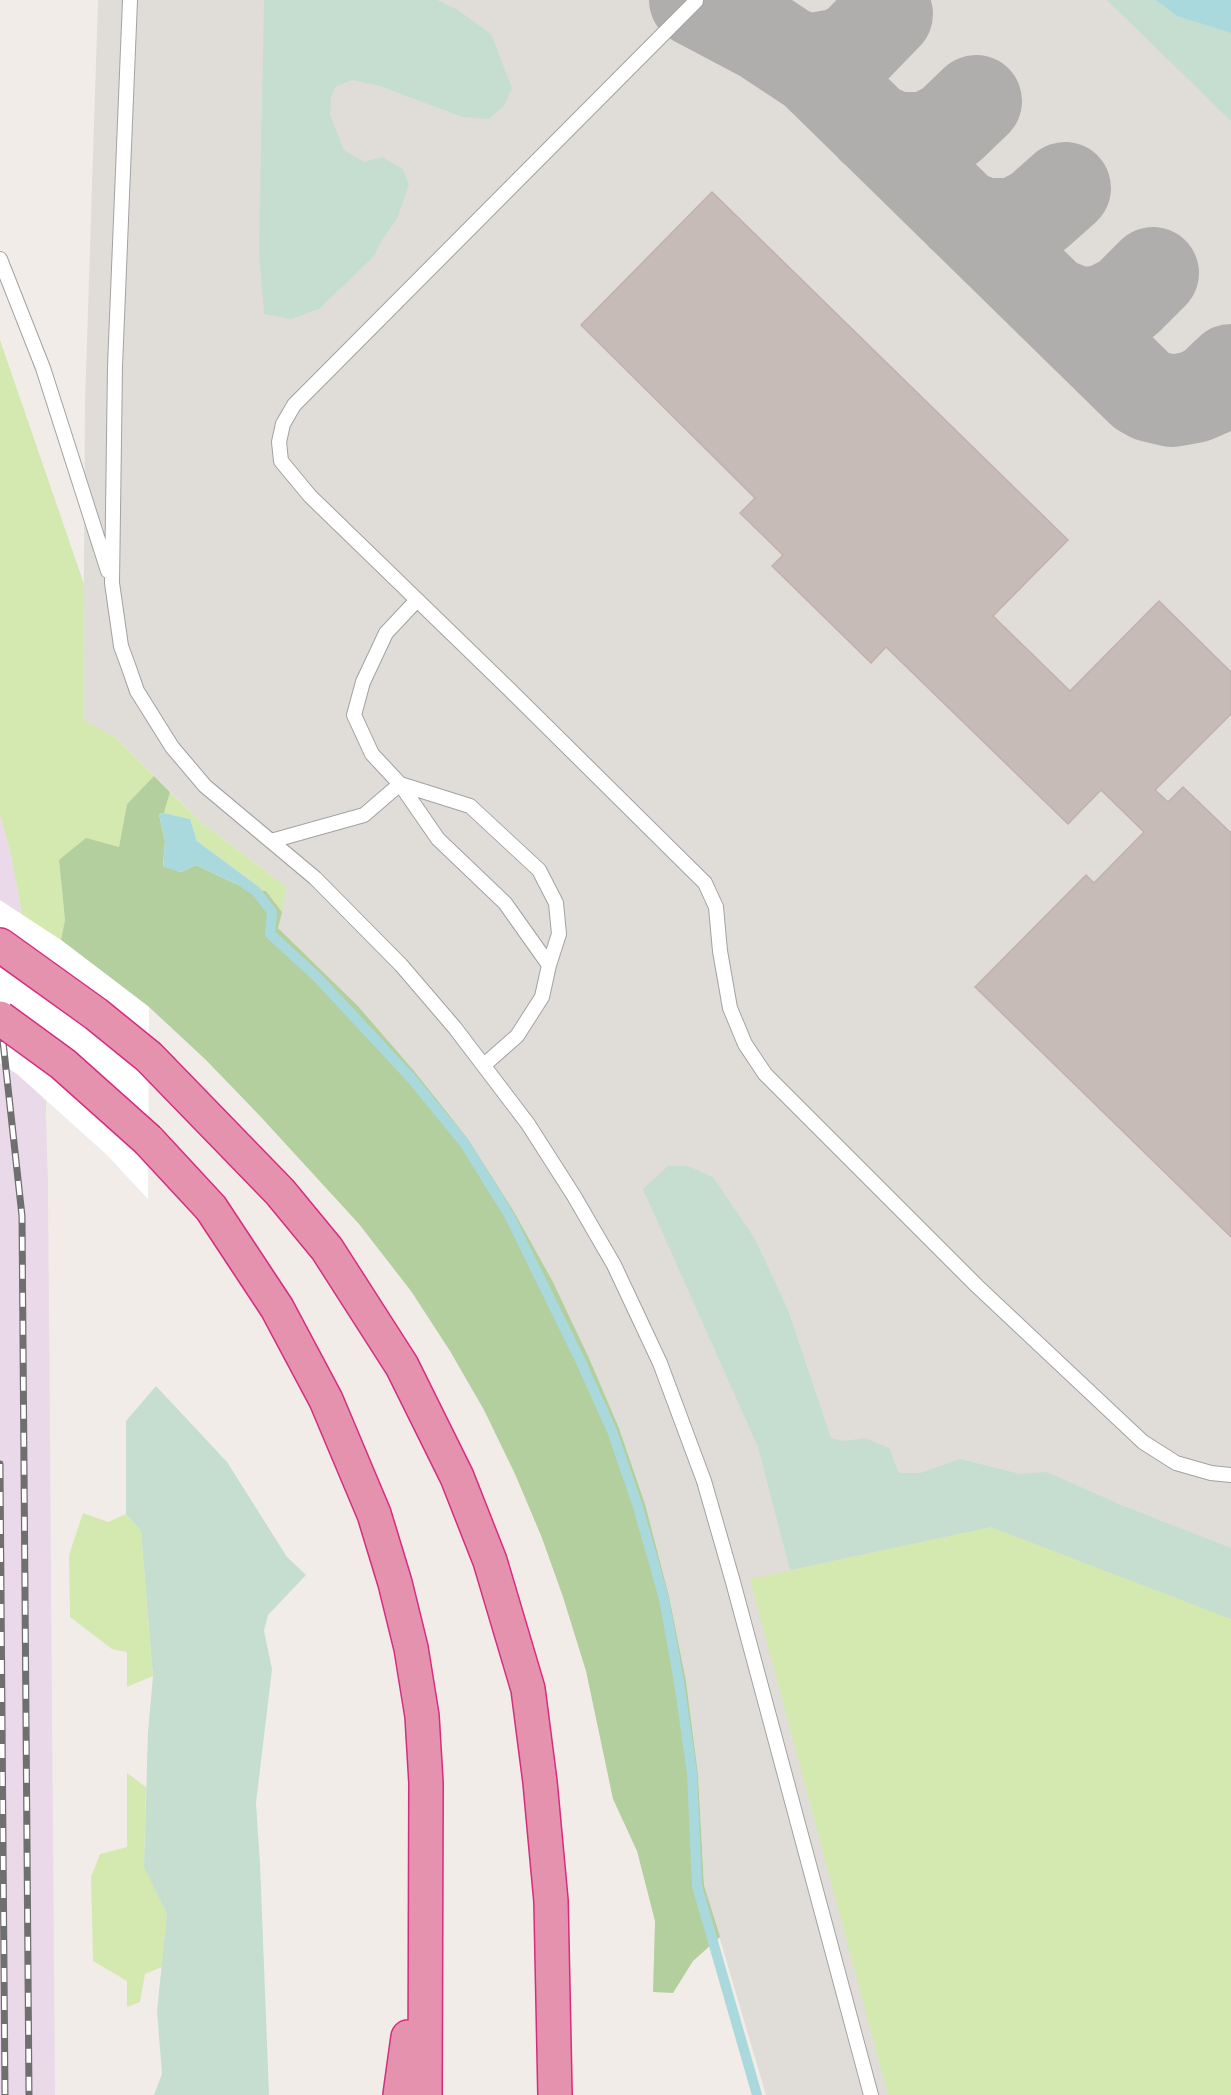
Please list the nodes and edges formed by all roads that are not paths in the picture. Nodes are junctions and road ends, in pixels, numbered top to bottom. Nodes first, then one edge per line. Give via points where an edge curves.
1 (130, 0) edge
2 (696, 1) edge
3 (0, 259) edge
4 (112, 583) junction
5 (417, 600) junction
6 (400, 784) junction
7 (271, 841) junction
8 (0, 945) edge
9 (549, 965) junction
10 (0, 1018) edge
11 (484, 1065) junction
12 (1231, 1475) edge
13 (425, 1901) junction
14 (550, 1901) junction
15 (400, 2095) edge
16 (425, 2095) edge
17 (541, 2095) edge
18 (555, 2095) edge
19 (871, 2095) edge

1 - 4 lane via 115,366
2 - 5 lane via 335,362 294,405 283,424 279,442 281,461 297,483
3 - 4 lane via 43,369
4 - 7 lane via 121,646 149,712 205,786
5 - 6 lane via 386,633 363,682 354,715 372,754
5 - 12 lane via 705,883 716,906 730,1008 745,1044 765,1074 977,1286 1143,1442 1176,1463
6 - 7 lane via 364,815
6 - 9 lane via 438,839 505,903
6 - 9 lane via 470,806 539,870 556,903 559,934
7 - 11 lane via 315,878 401,965
8 - 14 highway via 96,1014 149,1058 280,1192 327,1249 402,1366 457,1477 490,1561 528,1689
9 - 11 lane via 542,997 517,1036
10 - 13 highway, bridge via 63,1064 148,1140 211,1209 277,1308 326,1400 374,1514 411,1648 422,1716 426,1783
11 - 19 lane via 528,1124 614,1265 683,1423 733,1582
13 - 15 highway
13 - 16 highway
14 - 17 highway
14 - 18 highway

